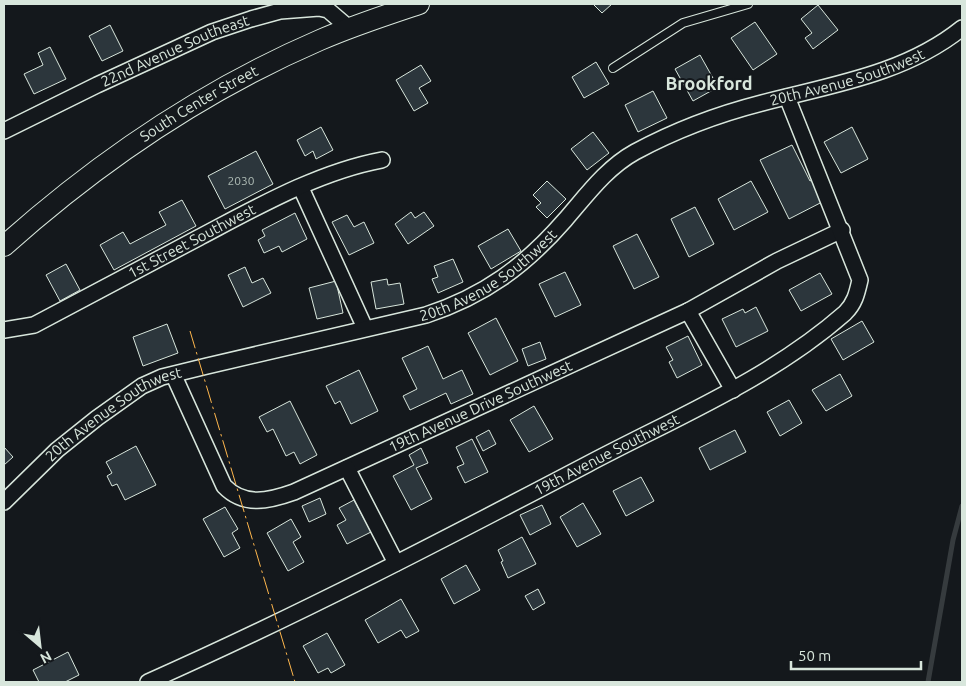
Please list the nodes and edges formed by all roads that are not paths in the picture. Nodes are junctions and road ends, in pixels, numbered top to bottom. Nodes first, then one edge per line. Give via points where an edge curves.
1 (420, 4) edge
2 (748, 4) edge
3 (349, 28) junction
4 (962, 28) edge
5 (613, 68) dead end
6 (787, 97) junction
7 (4, 131) edge
8 (382, 160) dead end
9 (301, 188) junction
10 (842, 230) junction
11 (4, 246) edge
12 (688, 311) junction
13 (365, 328) junction
14 (4, 330) edge
15 (174, 376) junction
16 (733, 390) junction
17 (346, 468) junction
18 (4, 502) edge
19 (396, 563) junction
20 (148, 682) edge

1 - 3 street, South Center Street
2 - 5 lane via 682,23
3 - 7 street, 22nd Avenue Southeast via 328,10 319,8 280,11 251,19 212,32
3 - 11 street, South Center Street via 227,85 169,120 66,193
4 - 6 street, 20th Avenue Southwest via 933,50 913,60 855,80
6 - 10 street, 19th Avenue Southwest
6 - 13 street, 20th Avenue Southwest via 689,127 632,153 607,173 538,248 485,290 426,315
8 - 9 street, 1st Street Southwest via 353,165
9 - 13 street
9 - 14 street, 1st Street Southwest via 228,222 34,325
10 - 12 street, 19th Avenue Drive Southwest via 777,261
10 - 16 street, 19th Avenue Southwest via 860,280 856,299 846,312 814,336
12 - 16 street
12 - 17 street, 19th Avenue Drive Southwest
13 - 15 street, 20th Avenue Southwest
15 - 17 street, 19th Avenue Drive Southwest via 224,486 233,496 270,500
15 - 18 street, 20th Avenue Southwest via 162,377 142,386 96,418 57,450
16 - 19 street, 19th Avenue Southwest
17 - 19 street
19 - 20 street, 19th Avenue Southwest

